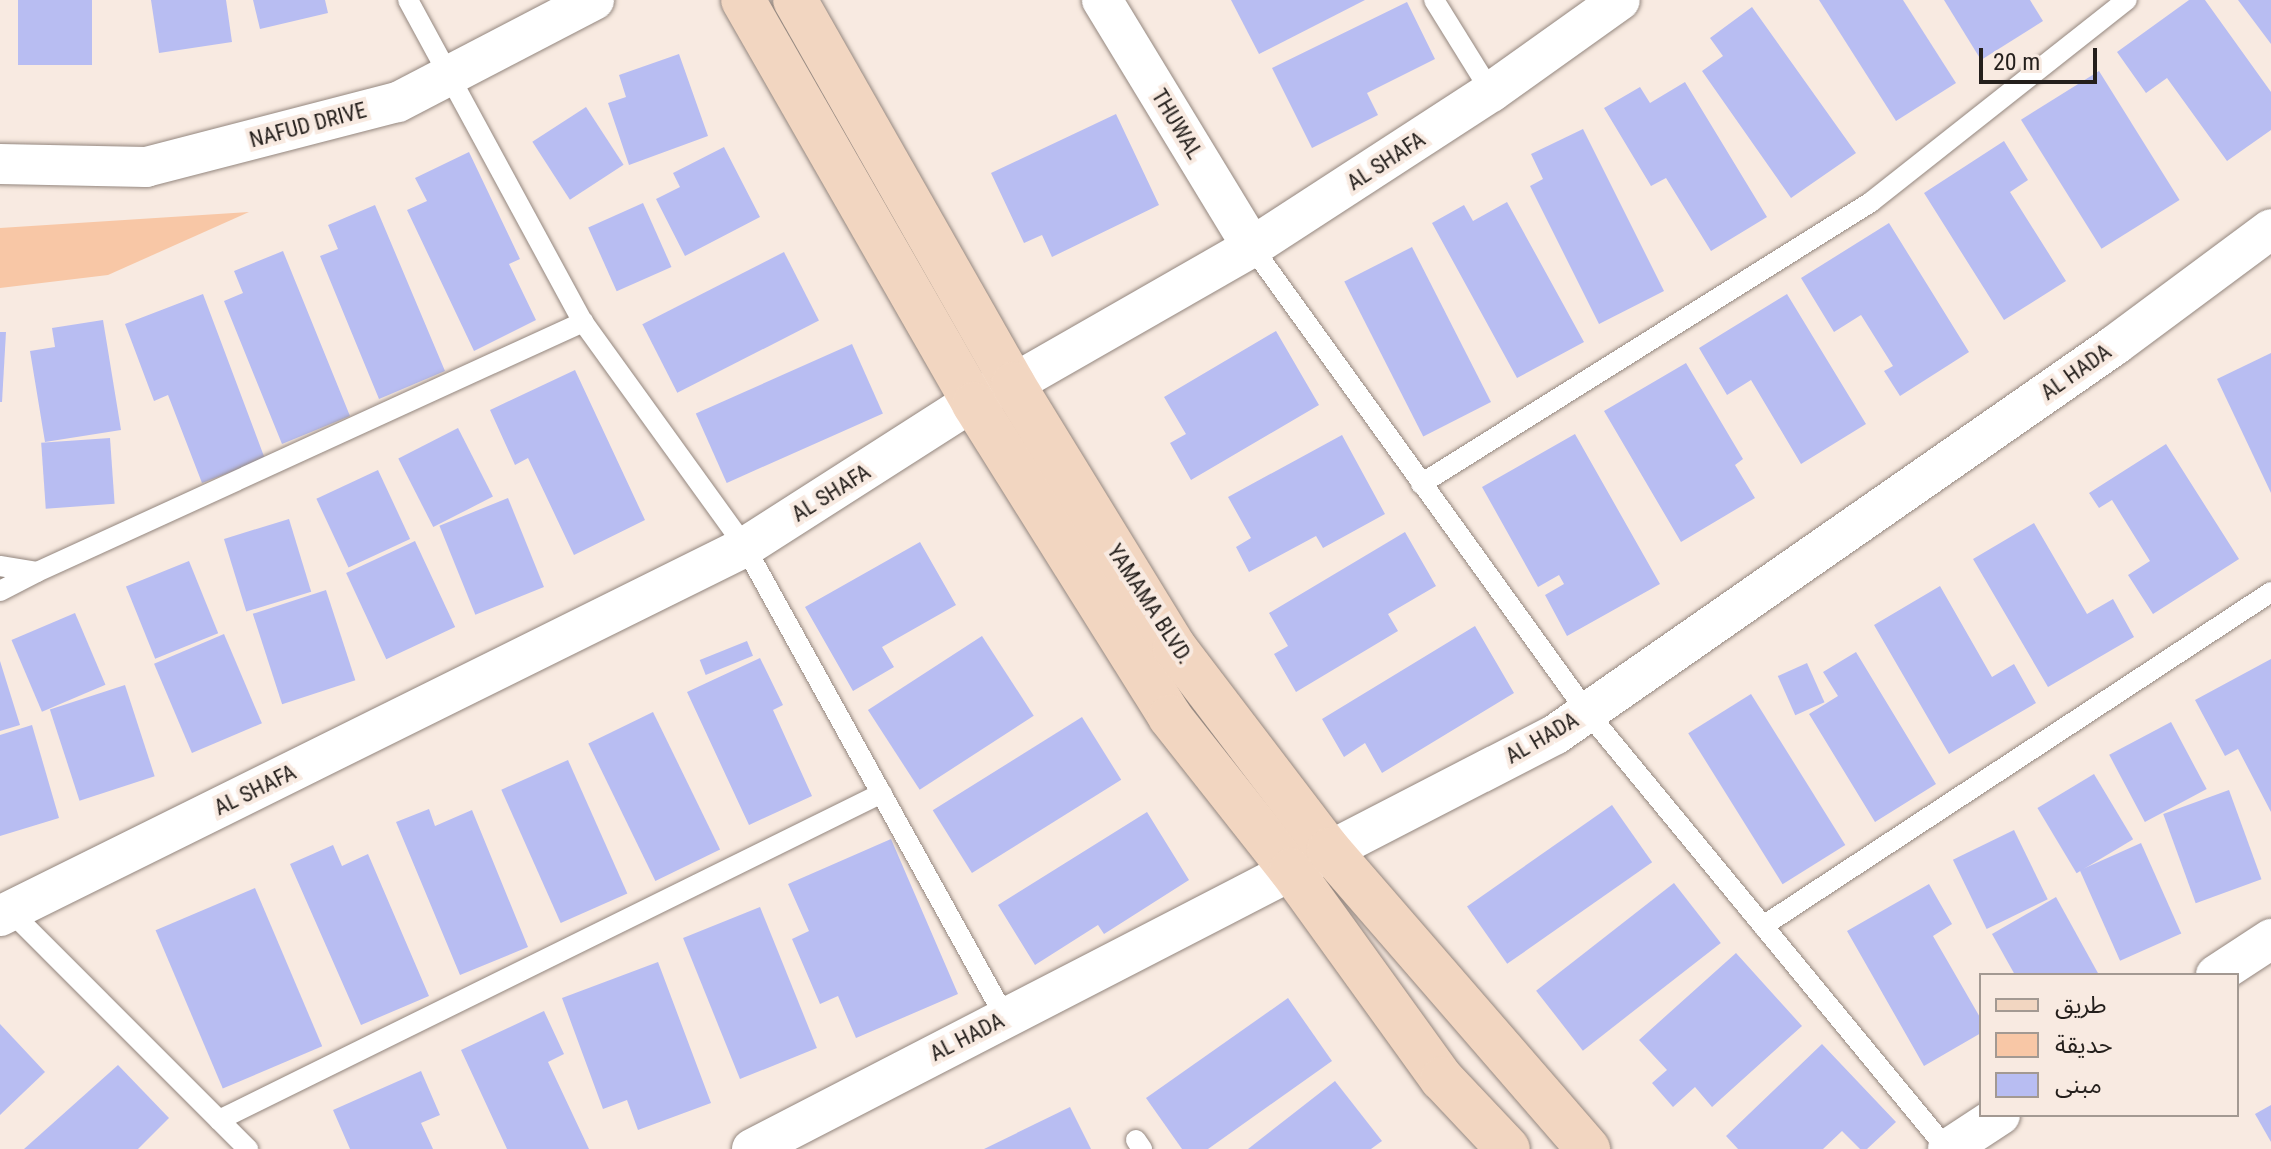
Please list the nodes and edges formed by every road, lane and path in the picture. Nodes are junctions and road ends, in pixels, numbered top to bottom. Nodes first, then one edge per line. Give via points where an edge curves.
1 (408, 0) edge
2 (594, 0) edge
3 (743, 0) edge
4 (795, 0) edge
5 (1102, 0) edge
6 (1434, 0) edge
7 (1620, 0) edge
8 (2127, 0) edge
9 (450, 75) junction
10 (1491, 92) junction
11 (0, 164) edge
12 (2271, 229) edge
13 (1252, 247) junction
14 (583, 322) junction
15 (1013, 384) junction
16 (974, 404) junction
17 (1421, 484) junction
18 (745, 547) junction
19 (0, 566) edge
20 (37, 572) junction
21 (0, 591) edge
22 (2271, 592) edge
23 (1587, 712) junction
24 (882, 793) junction
25 (1329, 850) junction
26 (1291, 870) junction
27 (5, 913) edge
28 (1763, 926) junction
29 (2271, 939) edge
30 (2219, 973) edge
31 (1005, 1017) junction
32 (1997, 1117) edge
33 (219, 1120) junction
34 (248, 1149) edge
35 (752, 1149) edge
36 (1508, 1149) edge
37 (1588, 1149) edge
38 (1947, 1149) edge

1 - 9 lane
2 - 9 street, NAFUD DRIVE
3 - 16 main road, YAMAMA BLVD.
4 - 15 main road, YAMAMA BLVD.
5 - 13 street, THUWAL
6 - 10 lane
7 - 10 street, AL SHAFA
8 - 17 lane via 1871,202
9 - 11 street, NAFUD DRIVE via 398,102 146,167
9 - 14 lane
10 - 13 street, AL SHAFA
12 - 23 street, AL HADA via 2115,345
13 - 15 street, AL SHAFA
13 - 17 lane
14 - 18 lane
14 - 20 lane
15 - 16 street, AL SHAFA via 987,392
15 - 25 main road, YAMAMA BLVD. via 1175,648
16 - 18 street, AL SHAFA
16 - 26 main road, YAMAMA BLVD. via 1170,717
17 - 23 lane
18 - 24 lane
18 - 27 street, AL SHAFA
19 - 20 lane
20 - 21 lane
22 - 28 lane
23 - 25 street, AL HADA via 1556,734
23 - 28 lane
24 - 31 lane
24 - 33 lane
25 - 26 street, AL HADA
25 - 37 main road, YAMAMA BLVD.
26 - 31 street, AL HADA
26 - 36 main road, YAMAMA BLVD. via 1442,1079
27 - 33 lane
28 - 38 lane
29 - 30 street
31 - 35 street, AL HADA
32 - 38 street
33 - 34 lane

